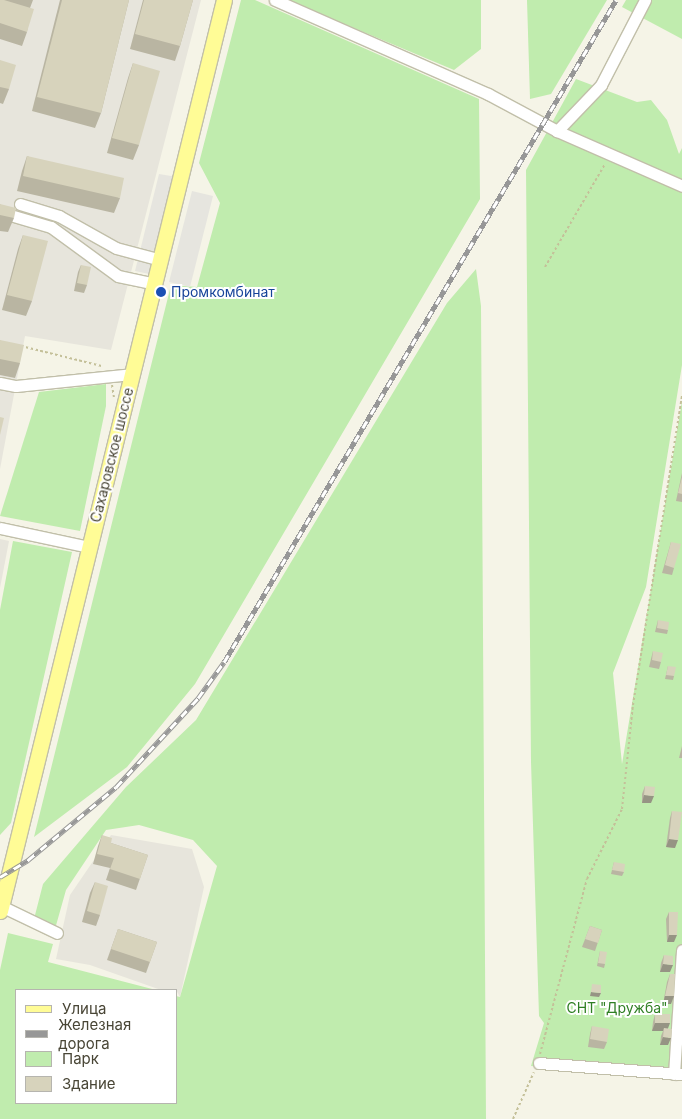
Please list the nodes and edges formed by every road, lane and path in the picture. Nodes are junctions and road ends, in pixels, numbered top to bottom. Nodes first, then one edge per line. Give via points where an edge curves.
1 (224, 0) edge
2 (275, 0) edge
3 (645, 0) edge
4 (556, 131) junction
5 (610, 152) junction
6 (682, 186) edge
7 (20, 204) dead end
8 (0, 212) edge
9 (161, 260) junction
10 (545, 267) dead end
11 (155, 284) junction
12 (19, 345) edge
13 (104, 367) dead end
14 (133, 374) junction
15 (0, 383) edge
16 (682, 396) edge
17 (0, 528) edge
18 (89, 547) junction
19 (0, 909) edge
20 (57, 933) dead end
21 (682, 950) edge
22 (539, 1063) junction
23 (678, 1074) edge
24 (513, 1119) edge

1 - 9 main road, Сахаровское шоссе
2 - 4 street via 488,94
3 - 4 street via 601,84
4 - 5 street
5 - 6 street
5 - 10 path via 592,192
7 - 9 street via 59,216 116,248
8 - 11 street via 51,227 118,276
9 - 11 main road, Сахаровское шоссе
11 - 14 main road, Сахаровское шоссе
12 - 13 path
14 - 15 street via 16,386
14 - 18 main road, Сахаровское шоссе
16 - 22 path via 633,705 622,809 587,879 543,1030
17 - 18 street
18 - 19 main road, Сахаровское шоссе
19 - 20 street
21 - 23 street
22 - 23 street
22 - 24 path

